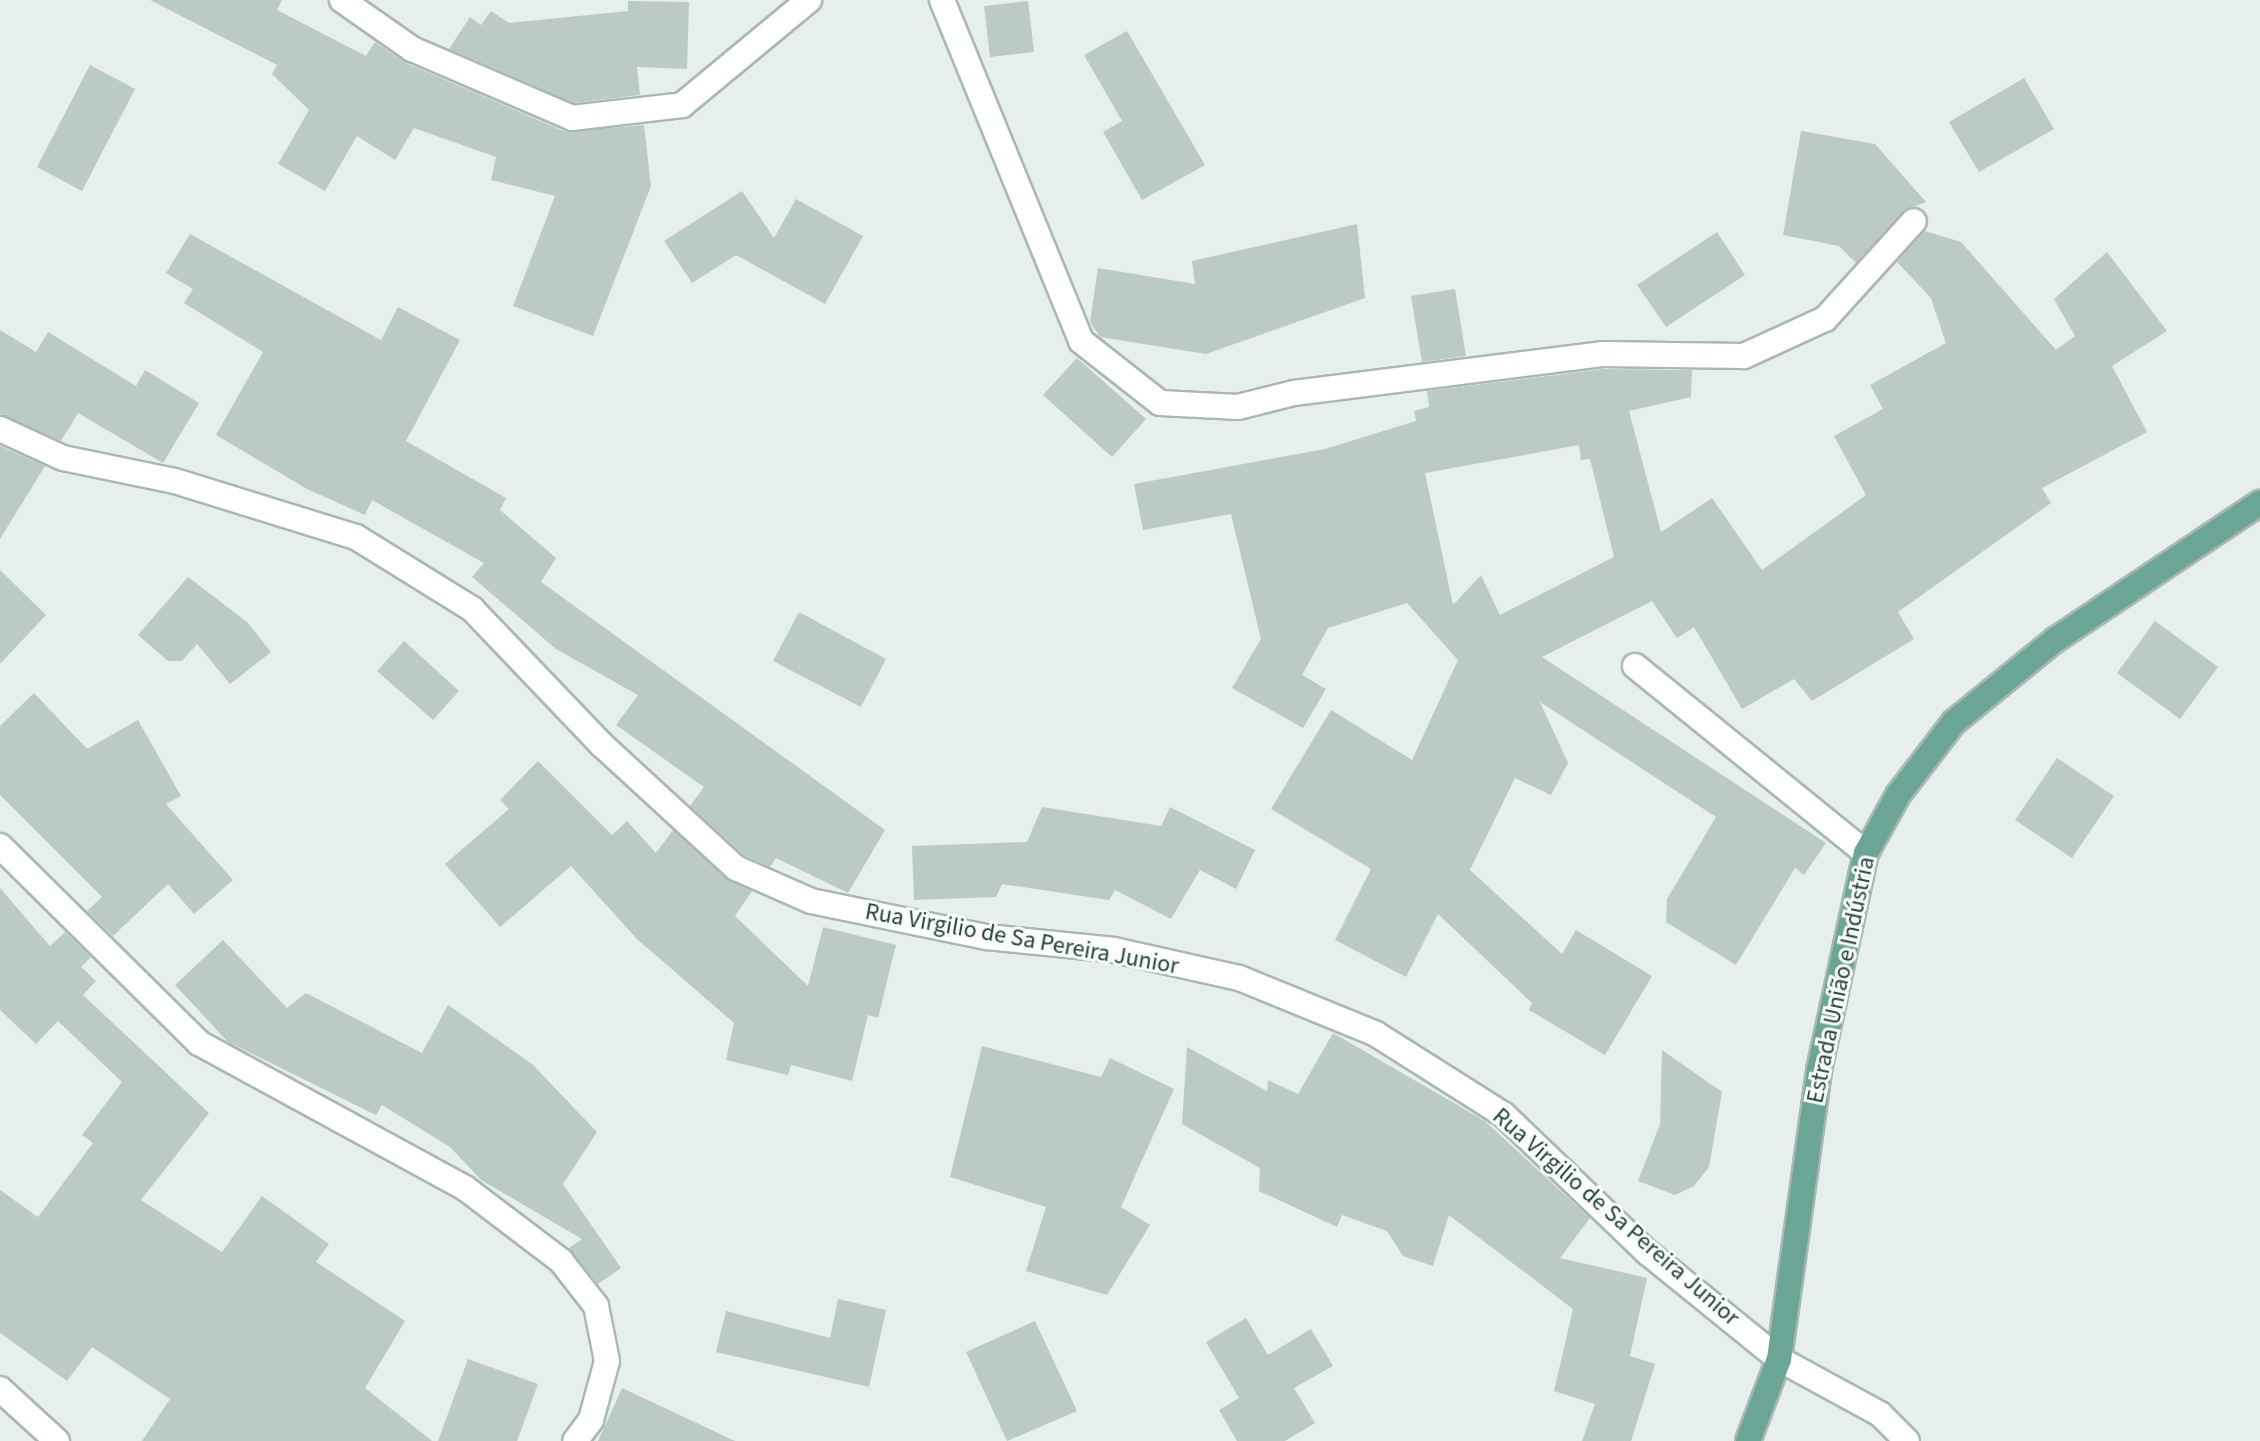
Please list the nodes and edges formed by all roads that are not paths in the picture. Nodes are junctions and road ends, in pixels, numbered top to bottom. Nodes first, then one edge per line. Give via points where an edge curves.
1 (342, 0) edge
2 (809, 0) edge
3 (946, 4) edge
4 (1914, 221) dead end
5 (0, 429) edge
6 (2260, 503) edge
7 (1635, 666) dead end
8 (0, 846) edge
9 (1866, 853) junction
10 (1779, 1359) junction
11 (0, 1389) edge
12 (57, 1441) edge
13 (575, 1441) edge
14 (1748, 1441) edge
15 (1907, 1441) edge

1 - 2 street via 412,49 572,118 682,105
3 - 4 street via 976,97 1081,341 1160,403 1238,407 1294,393 1602,354 1744,356 1825,319
5 - 10 street, Rua Virgilio de Sa Pereira Junior via 63,458 202,489 356,537 472,609 601,744 736,868 798,896 973,935 1114,950 1239,978 1376,1034 1504,1115 1648,1253
6 - 9 main road, Estrada União e Indústria via 2055,640 1954,722 1898,795
7 - 9 street
8 - 13 street via 199,1043 465,1188 561,1261 596,1306 607,1361 591,1420
9 - 10 main road, Estrada União e Indústria via 1819,1070
10 - 14 main road, Estrada União e Indústria
10 - 15 street, Rua Virgilio de Sa Pereira Junior via 1880,1414
11 - 12 street

